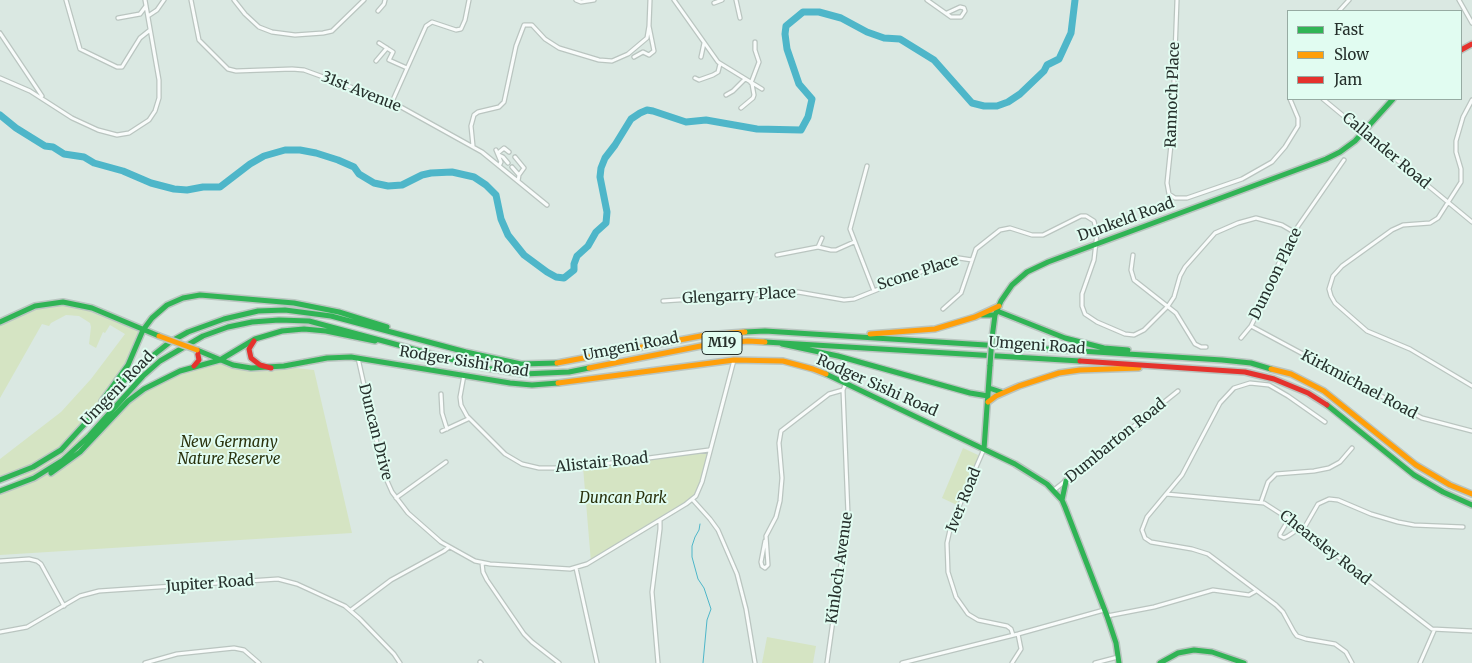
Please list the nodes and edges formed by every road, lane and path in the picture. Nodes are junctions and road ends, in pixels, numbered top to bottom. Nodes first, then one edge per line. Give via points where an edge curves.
1 (66, 0) edge
2 (145, 0) edge
3 (164, 0) edge
4 (191, 0) edge
5 (234, 0) edge
6 (364, 0) edge
7 (385, 0) edge
8 (469, 0) edge
9 (576, 0) edge
10 (594, 0) edge
11 (650, 0) edge
12 (674, 0) edge
13 (722, 0) edge
14 (736, 0) edge
15 (927, 0) edge
16 (1176, 0) edge
17 (1349, 0) edge
18 (1459, 0) edge
19 (714, 3) dead end
20 (146, 6) junction
21 (1340, 10) edge
22 (378, 12) dead end
23 (947, 13) junction
24 (148, 16) junction
25 (118, 18) dead end
26 (740, 18) dead end
27 (1472, 23) edge
28 (649, 26) junction
29 (150, 30) junction
30 (0, 33) edge
31 (704, 42) junction
32 (755, 42) dead end
33 (379, 43) dead end
34 (387, 48) junction
35 (634, 57) dead end
36 (701, 57) dead end
37 (376, 61) dead end
38 (720, 64) junction
39 (407, 68) junction
40 (0, 78) edge
41 (695, 78) dead end
42 (745, 79) junction
43 (751, 83) junction
44 (762, 89) dead end
45 (726, 95) dead end
46 (42, 97) junction
47 (1290, 100) edge
48 (1324, 100) edge
49 (1392, 100) edge
50 (1472, 100) edge
51 (392, 102) junction
52 (741, 108) dead end
53 (1363, 133) junction
54 (473, 146) junction
55 (509, 152) dead end
56 (498, 153) junction
57 (515, 157) dead end
58 (1344, 160) dead end
59 (508, 163) dead end
60 (499, 166) junction
61 (868, 166) dead end
62 (512, 167) dead end
63 (519, 175) junction
64 (518, 182) junction
65 (1448, 202) junction
66 (547, 205) dead end
67 (1472, 222) edge
68 (1294, 232) junction
69 (822, 238) dead end
70 (854, 242) junction
71 (1096, 244) junction
72 (818, 247) junction
73 (777, 255) dead end
74 (1133, 255) dead end
75 (972, 260) junction
76 (874, 291) junction
77 (663, 301) dead end
78 (1168, 306) junction
79 (943, 309) dead end
80 (997, 311) junction
81 (976, 317) junction
82 (0, 322) edge
83 (1251, 326) junction
84 (143, 330) junction
85 (813, 334) junction
86 (413, 337) junction
87 (1241, 338) dead end
88 (255, 340) junction
89 (766, 341) junction
90 (1206, 346) dead end
91 (197, 350) junction
92 (443, 356) junction
93 (358, 358) junction
94 (1207, 359) junction
95 (220, 360) junction
96 (734, 360) junction
97 (194, 366) junction
98 (1174, 367) junction
99 (271, 368) junction
100 (464, 375) junction
101 (846, 383) junction
102 (1472, 386) edge
103 (989, 388) junction
104 (844, 390) junction
105 (1178, 391) dead end
106 (1003, 392) junction
107 (441, 394) dead end
108 (988, 396) junction
109 (988, 402) junction
110 (469, 419) junction
111 (1325, 422) dead end
112 (448, 429) junction
113 (1472, 430) edge
114 (442, 432) dead end
115 (1352, 448) dead end
116 (984, 449) junction
117 (61, 450) junction
118 (709, 450) junction
119 (446, 462) dead end
120 (0, 480) edge
121 (1066, 481) junction
122 (1054, 490) junction
123 (1, 491) edge
124 (1166, 494) junction
125 (1472, 494) edge
126 (396, 498) junction
127 (692, 499) junction
128 (1062, 500) junction
129 (1261, 502) junction
130 (1472, 505) edge
131 (1289, 519) junction
132 (660, 520) junction
133 (1464, 527) dead end
134 (1302, 529) junction
135 (765, 542) junction
136 (449, 547) junction
137 (0, 561) edge
138 (482, 563) junction
139 (576, 568) junction
140 (1256, 591) junction
141 (64, 606) junction
142 (351, 610) junction
143 (1104, 610) junction
144 (1107, 616) junction
145 (1434, 631) junction
146 (1472, 631) edge
147 (0, 632) edge
148 (1018, 634) junction
149 (1013, 635) junction
150 (1118, 656) junction
151 (922, 658) junction
152 (145, 663) edge
153 (259, 663) edge
154 (400, 663) edge
155 (559, 663) edge
156 (597, 663) edge
157 (658, 663) edge
158 (755, 663) edge
159 (827, 663) edge
160 (902, 663) edge
161 (922, 663) edge
162 (1012, 663) edge
163 (1095, 663) edge
164 (1119, 663) edge
165 (1160, 663) edge
166 (1244, 663) edge
167 (1352, 663) edge
168 (1420, 663) edge

1 - 29 street via 80,49 117,67 122,67 140,38
2 - 20 street
3 - 24 street
4 - 51 street, 31st Avenue via 199,40 228,69 304,70
5 - 6 street via 259,27 295,35 332,31
7 - 22 street
8 - 39 street via 461,29 432,22 426,26
9 - 10 street
11 - 28 street
12 - 31 street
13 - 19 street
14 - 26 street
15 - 23 street
16 - 47 street, Rannoch Place via 1169,194 1175,198 1187,198 1242,178 1272,162 1298,126
17 - 21 street
18 - 27 street
20 - 24 street
20 - 25 street via 140,14
23 - 23 street via 960,7 965,11 960,17 951,17
24 - 29 street
28 - 35 street via 654,51
28 - 54 street via 644,41 621,58 608,61 559,48 532,25 524,25 504,102 500,107 474,115 471,126
29 - 46 street via 159,98 153,116 136,129 123,134 109,134 72,118
30 - 46 street
31 - 36 street
31 - 38 street
32 - 43 street via 759,62
33 - 34 street
34 - 37 street
34 - 39 street via 393,53 389,60
38 - 41 street via 713,76
38 - 42 street
39 - 51 street
40 - 46 street
42 - 43 street
42 - 45 street
43 - 44 street
43 - 52 street via 753,98
48 - 53 street, Callander Road
49 - 53 main road, Dunkeld Road
50 - 65 street via 1463,117 1455,148 1461,182
51 - 54 street, 31st Avenue
53 - 65 street, Callander Road
53 - 71 main road, Dunkeld Road via 1348,147 1326,159
54 - 60 street, 31st Avenue
55 - 56 street via 504,148
56 - 59 street
56 - 60 street
57 - 63 street via 524,168
58 - 68 street, Dunoon Place
60 - 64 street, 31st Avenue
61 - 70 street, Scone Place via 850,227
62 - 63 street
63 - 64 street
64 - 66 street, 31st Avenue
65 - 67 street, Callander Road
65 - 102 street via 1438,218 1430,223 1396,227 1342,266 1331,280 1330,293 1335,303 1367,331 1410,349
68 - 78 street via 1256,218 1218,231 1185,267
68 - 83 street, Dunoon Place
69 - 72 street
70 - 72 street via 833,250
70 - 76 street, Scone Place
71 - 75 street via 1095,224 1084,216 1043,235 1003,229 979,246
71 - 78 street via 1081,298 1088,316 1125,334 1134,335 1144,330
71 - 80 main road, Dunkeld Road via 1027,272 1012,285
72 - 73 street
74 - 78 street via 1130,270 1134,280
75 - 76 street, Scone Place via 950,260
75 - 79 street via 961,293
76 - 77 street, Glengarry Place via 844,300 798,292
78 - 90 street via 1195,344
80 - 81 main road
80 - 81 main road
80 - 94 main road via 1047,332 1104,348
80 - 103 main road, Dunkeld Road, bridge
81 - 85 main road via 935,329 905,333
82 - 84 main road, Rodger Sishi Road via 35,306 63,302 92,308
83 - 87 street, Dunoon Place
83 - 113 street, Kirkmichael Road via 1422,418
84 - 86 main road via 167,305 183,298 200,296 313,306 361,318
84 - 91 main road, Rodger Sishi Road, bridge
84 - 117 main road via 128,365
85 - 86 main road, Umgeni Road / M19 via 724,333 570,362 534,364 492,359
85 - 94 main road, Umgeni Road / M19
86 - 117 main road, Umgeni Road / M19 via 300,311 258,311 224,319 180,336 147,359
88 - 92 main road via 282,331 313,329
88 - 95 main road
88 - 99 main road via 249,349 251,358
89 - 92 main road, Umgeni Road / M19 via 711,344 544,374 500,371
89 - 98 main road, Umgeni Road / M19
89 - 108 main road via 838,356
91 - 95 main road, Rodger Sishi Road
91 - 97 main road via 199,357
92 - 123 main road, Umgeni Road / M19 via 309,321 266,321 214,332 180,348 154,366 63,460 34,478
93 - 99 main road, Rodger Sishi Road via 326,358
93 - 100 main road, Rodger Sishi Road
93 - 126 street, Duncan Drive via 382,469
94 - 125 main road, Umgeni Road / M19 via 1265,366 1306,381 1336,399 1416,465
95 - 97 main road
95 - 99 main road, Rodger Sishi Road via 242,367
96 - 100 main road, Rodger Sishi Road via 541,385 510,384
96 - 101 main road, Rodger Sishi Road via 783,362 813,369
96 - 118 street
97 - 123 main road via 169,374 128,401 80,452 60,468 36,481
98 - 106 main road via 1080,370 1034,380
98 - 130 main road, Umgeni Road / M19 via 1230,370 1260,375 1295,387 1334,410 1414,475
100 - 110 street, Alistair Road via 460,401
101 - 104 street, Kinloch Avenue
101 - 116 main road, Rodger Sishi Road
103 - 106 main road
103 - 108 main road, Dunkeld Road
104 - 135 street via 829,394 781,431 780,502 778,513 766,532
104 - 159 street, Kinloch Avenue via 848,514
105 - 121 street, Dumbarton Road
106 - 109 main road
107 - 112 street via 442,414
108 - 109 main road, Dunkeld Road
109 - 116 main road, Dunkeld Road
110 - 112 street
110 - 118 street, Alistair Road via 510,458 532,467 573,468
111 - 124 street via 1269,385 1250,383 1234,388 1220,403 1185,469
112 - 114 street
115 - 129 street via 1340,462 1329,468 1273,476
116 - 122 main road, Rodger Sishi Road via 1026,470
116 - 149 street, Iver Road via 951,525 948,572 956,597 968,614 978,620 1007,626
117 - 120 main road, Umgeni Road / M19 via 33,467
118 - 127 street via 699,489
119 - 126 street
121 - 122 street, Dumbarton Road
121 - 128 main road
122 - 128 main road, Rodger Sishi Road
124 - 129 street, Chearsley Road
124 - 140 street via 1145,521 1142,530 1145,538 1156,544 1208,554
126 - 136 street, Duncan Drive via 408,514
127 - 132 street, Duncan Drive
127 - 158 street via 714,525 730,557 743,593
128 - 143 main road, Rodger Sishi Road
129 - 131 street, Chearsley Road
131 - 134 street, Chearsley Road
131 - 134 street via 1280,536 1284,538
132 - 139 street, Duncan Drive
132 - 157 street via 652,592
133 - 134 street via 1406,524 1329,499 1318,504
134 - 145 street, Chearsley Road
135 - 135 street via 761,563 765,568 768,564
136 - 138 street, Duncan Drive
136 - 142 street via 392,580
137 - 141 street via 37,561
138 - 139 street, Duncan Drive
138 - 155 street via 487,580 524,634
139 - 156 street
140 - 144 street via 1249,594 1213,590
140 - 167 street via 1280,609 1298,636 1335,644 1346,652
141 - 142 street, Jupiter Road via 80,596 99,591 278,579 297,584
141 - 147 street, Jupiter Road via 27,627
142 - 154 street, Jupiter Road
143 - 144 main road, Rodger Sishi Road
143 - 148 street
144 - 150 main road, Rodger Sishi Road
145 - 146 street
145 - 168 street
148 - 149 street
148 - 162 street via 1021,649
149 - 151 street
150 - 163 street
150 - 164 main road, Rodger Sishi Road
151 - 160 street
151 - 161 street
152 - 153 street via 177,654 234,648 244,650
165 - 166 main road via 1178,653 1201,650

